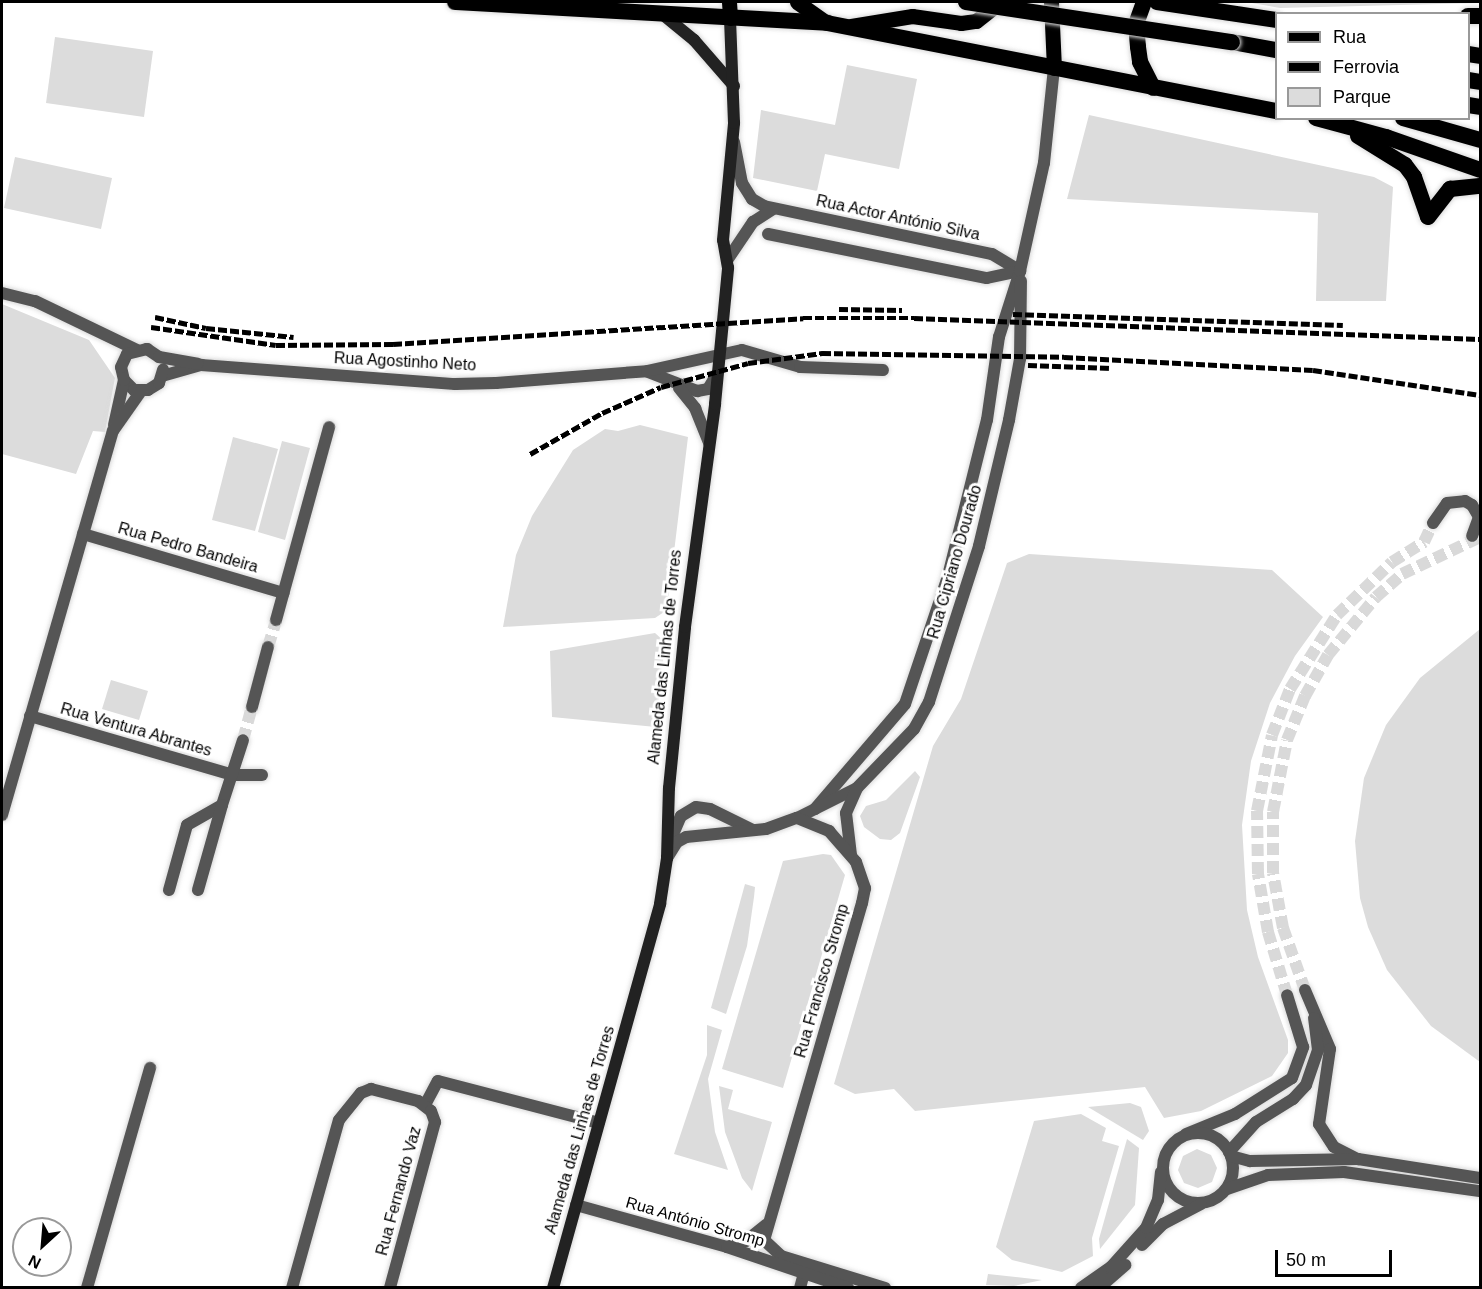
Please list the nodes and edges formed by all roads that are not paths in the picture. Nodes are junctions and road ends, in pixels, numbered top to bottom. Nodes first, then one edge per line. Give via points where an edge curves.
1 (455, 2) edge
2 (797, 2) edge
3 (966, 2) edge
4 (1000, 2) edge
5 (1051, 2) edge
6 (1144, 2) edge
7 (1157, 2) edge
8 (729, 10) edge
9 (660, 13) junction
10 (1275, 20) edge
11 (827, 23) junction
12 (848, 26) junction
13 (1275, 50) edge
14 (1054, 68) junction
15 (734, 86) junction
16 (1153, 88) junction
17 (1230, 102) junction
18 (1275, 103) edge
19 (1275, 111) edge
20 (1323, 120) edge
21 (1410, 120) edge
22 (1334, 123) junction
23 (1480, 140) edge
24 (734, 141) junction
25 (1480, 170) edge
26 (1480, 186) edge
27 (773, 209) junction
28 (768, 234) dead end
29 (728, 259) junction
30 (1020, 271) junction
31 (2, 293) edge
32 (101, 333) junction
33 (136, 350) junction
34 (718, 356) junction
35 (159, 357) junction
36 (123, 360) junction
37 (201, 365) junction
38 (883, 370) dead end
39 (647, 371) junction
40 (717, 374) junction
41 (162, 376) junction
42 (123, 380) junction
43 (672, 381) junction
44 (141, 391) junction
45 (329, 427) dead end
46 (113, 431) junction
47 (709, 442) junction
48 (1433, 523) tunnel mouth
49 (83, 534) junction
50 (1477, 536) edge
51 (284, 593) junction
52 (276, 620) tunnel mouth
53 (268, 648) tunnel mouth
54 (252, 707) tunnel mouth
55 (30, 716) junction
56 (243, 740) tunnel mouth
57 (233, 775) junction
58 (262, 775) dead end
59 (857, 788) junction
60 (222, 805) junction
61 (815, 809) junction
62 (2, 814) edge
63 (797, 818) junction
64 (753, 830) junction
65 (851, 855) junction
66 (667, 858) junction
67 (169, 890) dead end
68 (198, 890) dead end
69 (1305, 990) tunnel mouth
70 (1287, 995) tunnel mouth
71 (1312, 1006) junction
72 (150, 1068) dead end
73 (425, 1105) junction
74 (599, 1123) junction
75 (1186, 1134) junction
76 (1230, 1154) junction
77 (1358, 1159) junction
78 (1162, 1168) junction
79 (1480, 1178) edge
80 (1227, 1189) junction
81 (1480, 1191) edge
82 (1201, 1203) junction
83 (576, 1205) junction
84 (766, 1225) junction
85 (727, 1247) junction
86 (804, 1273) junction
87 (87, 1287) edge
88 (292, 1287) edge
89 (390, 1287) edge
90 (553, 1287) edge
91 (800, 1287) edge
92 (848, 1287) edge
93 (885, 1287) edge
94 (1080, 1287) edge
95 (1099, 1287) edge

1 - 9 highway
2 - 11 main road
3 - 13 highway, bridge
4 - 12 main road via 976,21 961,23 912,16
5 - 14 main road
6 - 16 highway via 1136,24 1138,47 1140,62
7 - 10 highway
8 - 9 highway
8 - 11 highway
8 - 15 main road, Alameda das Linhas de Torres
9 - 15 main road via 694,40
11 - 12 highway
12 - 14 highway
14 - 16 highway
14 - 30 street, Rua Cipriano Dourado via 1044,163
15 - 24 main road, Alameda das Linhas de Torres
16 - 17 highway
17 - 18 highway
17 - 19 highway
20 - 22 highway
21 - 23 highway
22 - 25 highway
22 - 26 highway via 1405,165 1414,177 1428,218 1450,189
24 - 27 street, Rua Actor António Silva via 742,183 752,199
24 - 29 main road, Alameda das Linhas de Torres via 723,240
27 - 29 street via 753,222
27 - 30 street, Rua Actor António Silva via 992,254
28 - 30 street via 987,278
29 - 34 main road, Alameda das Linhas de Torres
30 - 59 street, Rua Cipriano Dourado via 1023,328 1017,379 990,508 970,575 922,716 905,740
30 - 61 street, Rua Cipriano Dourado via 999,337 987,420 965,516 913,685 889,727
31 - 32 street via 35,301
32 - 33 street
32 - 36 street
33 - 35 street via 147,349
33 - 36 street
34 - 38 street, Rua Agostinho Neto via 742,350 800,367
34 - 39 street, Rua Agostinho Neto
34 - 40 main road, Alameda das Linhas de Torres
35 - 37 street
35 - 41 street
36 - 42 street
37 - 39 street, Rua Agostinho Neto via 455,384
37 - 41 street, Rua Agostinho Neto
39 - 43 street, Rua Agostinho Neto
40 - 43 street, Rua Agostinho Neto via 712,386 704,391
40 - 47 main road, Alameda das Linhas de Torres
41 - 44 street via 154,387
42 - 44 street
42 - 46 street
43 - 47 street, Rua Agostinho Neto via 695,408
44 - 46 street
45 - 51 street
46 - 49 street
47 - 66 main road, Alameda das Linhas de Torres via 693,545 670,776
48 - 50 street via 1447,503 1459,500 1472,505 1479,517
49 - 51 street, Rua Pedro Bandeira
49 - 55 street
51 - 52 street
53 - 54 street
55 - 57 street, Rua Ventura Abrantes
55 - 62 street
56 - 57 street
57 - 58 street, Rua Ventura Abrantes
57 - 60 street
59 - 61 street, Rua Cipriano Dourado
59 - 65 street via 846,813
60 - 67 street via 187,825
60 - 68 street
61 - 63 street, Rua Cipriano Dourado
63 - 64 street
63 - 65 street, Rua Francisco Stromp via 829,831
64 - 66 street via 686,837 677,842
64 - 66 street via 710,809 696,807 675,825
65 - 84 street, Rua Francisco Stromp via 862,876 862,903
66 - 74 main road, Alameda das Linhas de Torres via 660,904
69 - 71 street
70 - 75 street via 1303,1047 1292,1078 1235,1114
71 - 76 street via 1318,1050 1311,1076 1293,1099 1262,1117
71 - 77 street via 1330,1049 1319,1124 1334,1147
72 - 87 street
73 - 74 street via 438,1081
73 - 88 street via 371,1089 361,1093 344,1111
73 - 89 street, Rua Fernando Vaz via 434,1117 434,1129
74 - 83 main road, Alameda das Linhas de Torres
75 - 76 street via 1211,1135
75 - 78 street via 1169,1147
76 - 77 street via 1250,1161
76 - 80 street via 1232,1179
77 - 79 street
78 - 82 street via 1170,1190 1179,1198
78 - 94 street via 1158,1200 1146,1228 1111,1267
80 - 81 street via 1268,1175 1344,1173
80 - 82 street via 1215,1199
82 - 95 street via 1163,1224
83 - 85 street, Rua António Stromp
83 - 90 main road, Alameda das Linhas de Torres
84 - 85 street via 746,1241
84 - 93 street via 764,1240 781,1256
85 - 86 street, Rua António Stromp
86 - 91 street
86 - 92 street

